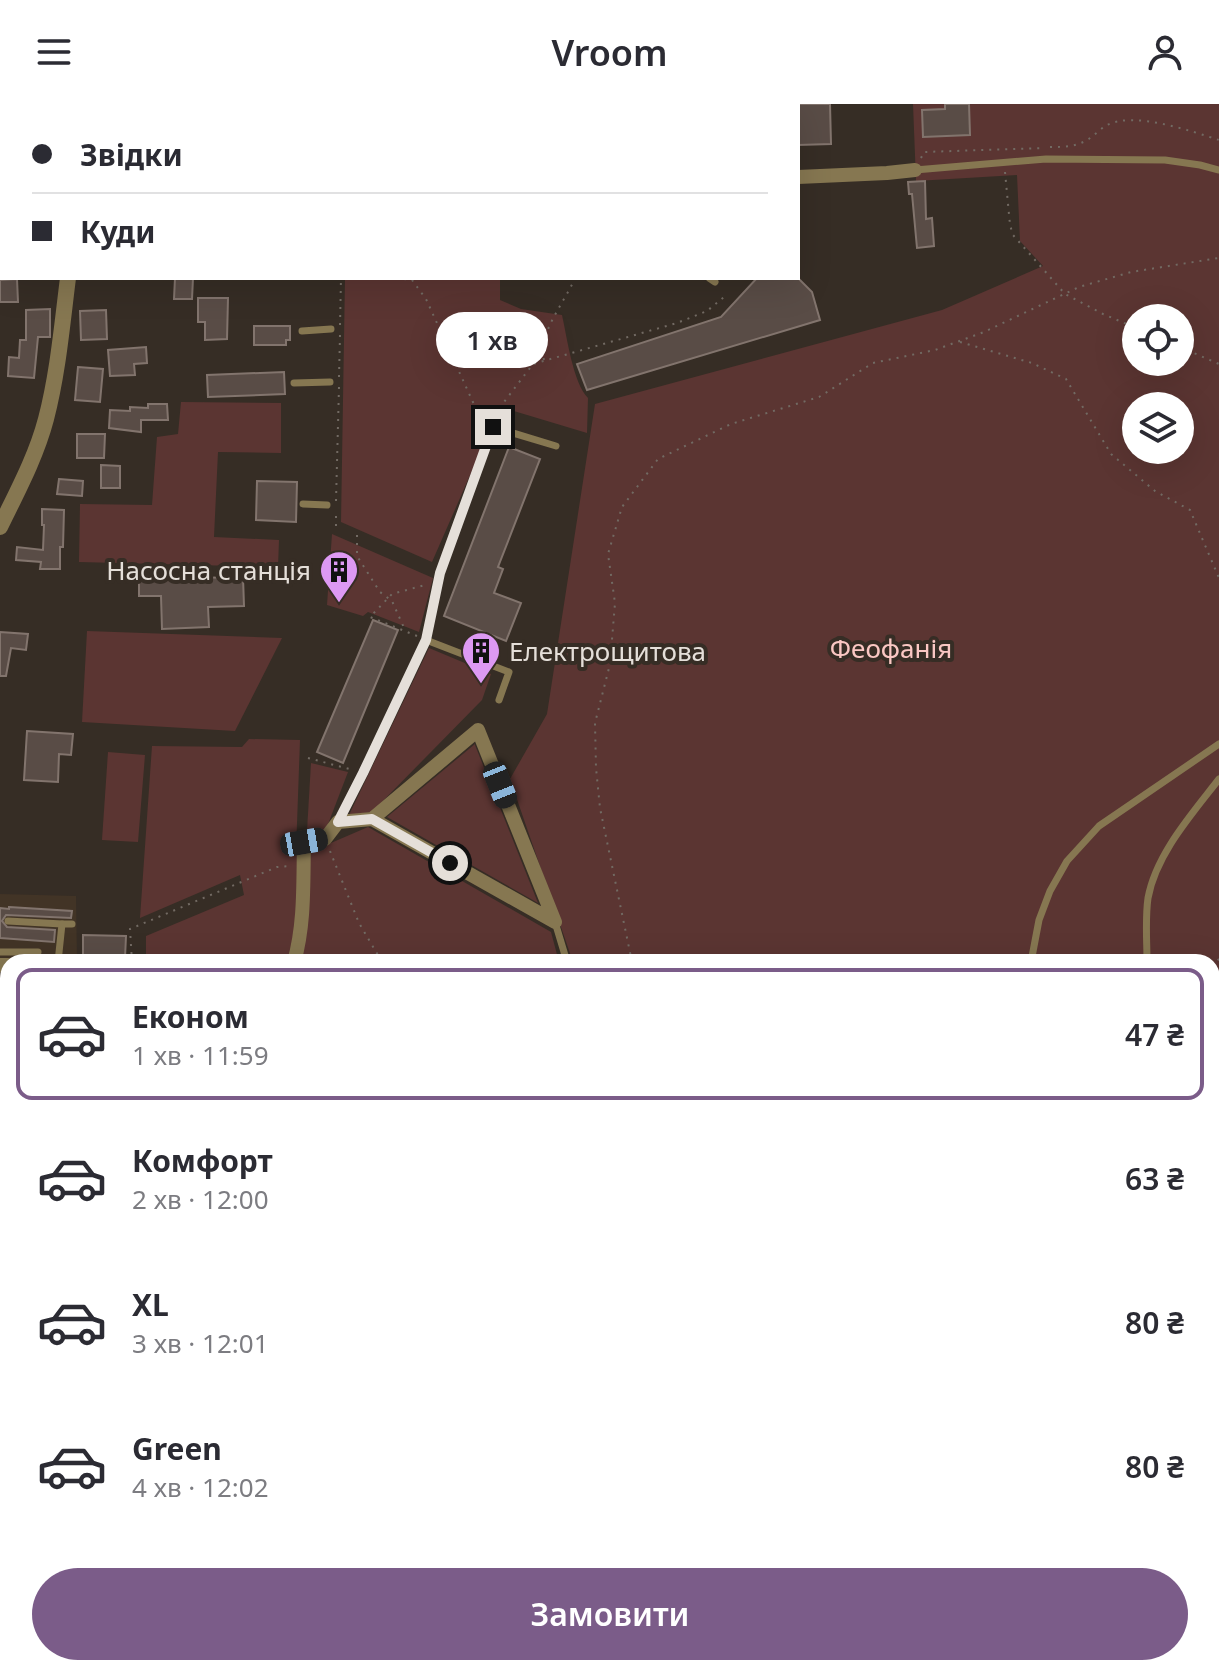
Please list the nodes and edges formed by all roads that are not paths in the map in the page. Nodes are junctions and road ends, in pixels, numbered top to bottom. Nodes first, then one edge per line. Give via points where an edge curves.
1 (915, 170) joint
2 (1219, 170) edge
3 (800, 177) edge
4 (68, 280) edge
5 (331, 329) dead end
6 (302, 331) dead end
7 (330, 382) dead end
8 (294, 383) dead end
9 (556, 446) dead end
10 (303, 504) dead end
11 (327, 505) dead end
12 (0, 527) edge
13 (426, 640) junction
14 (499, 700) dead end
15 (1219, 744) edge
16 (1219, 779) edge
17 (372, 819) junction
18 (338, 822) junction
19 (8, 921) dead end
20 (555, 922) junction
21 (62, 924) junction
22 (72, 924) dead end
23 (0, 952) edge
24 (38, 952) dead end
25 (59, 954) edge
26 (296, 954) edge
27 (565, 954) edge
28 (1033, 954) edge
29 (1147, 954) edge

1 - 2 lane via 1046,159 1165,160
1 - 3 street
4 - 12 street via 46,419
5 - 6 lane
7 - 8 lane
9 - 13 lane via 489,428 438,582
10 - 11 lane
13 - 14 lane via 509,672
13 - 18 lane
15 - 28 lane via 1099,826 1067,861 1039,920
16 - 29 lane via 1162,861 1148,897
17 - 18 street
17 - 20 street
17 - 20 street via 478,730
18 - 26 street via 325,839 304,842
19 - 21 lane
20 - 27 lane
21 - 22 lane
21 - 25 lane
23 - 24 lane

